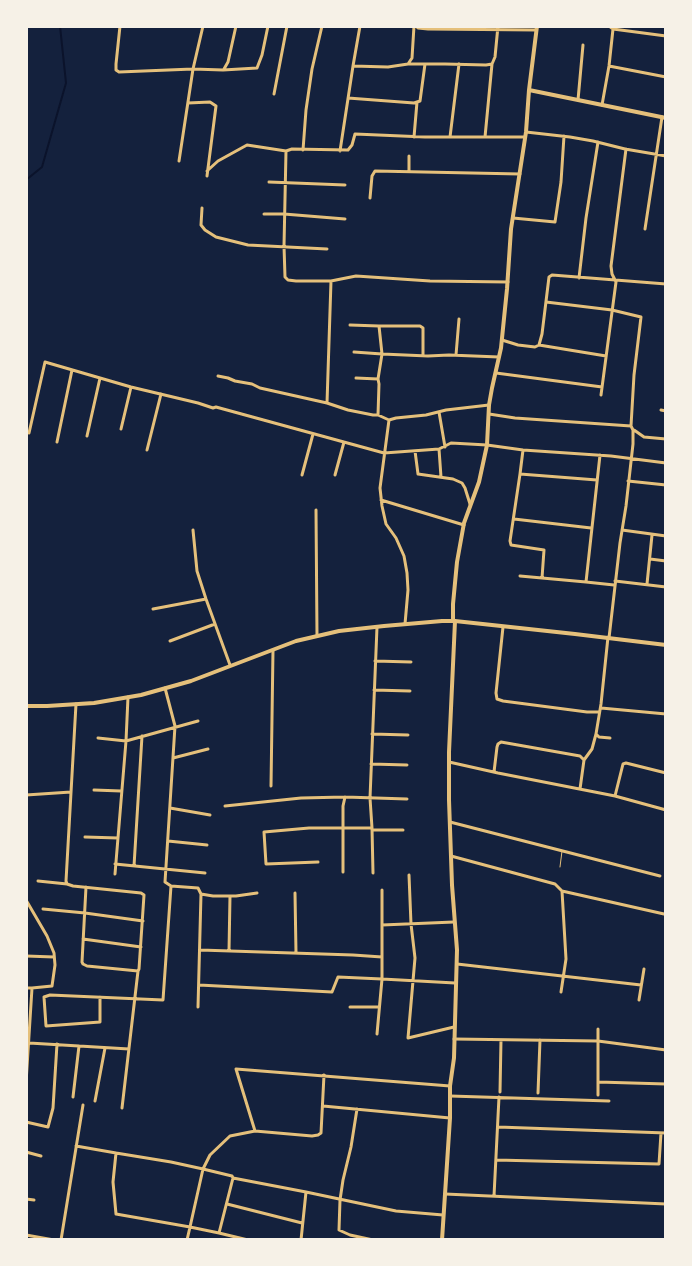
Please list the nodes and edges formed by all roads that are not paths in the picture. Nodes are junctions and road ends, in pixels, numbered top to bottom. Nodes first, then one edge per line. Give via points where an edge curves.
1 (120, 26) edge
2 (203, 26) edge
3 (236, 26) edge
4 (268, 26) edge
5 (288, 26) edge
6 (322, 26) edge
7 (360, 26) edge
8 (415, 26) edge
9 (639, 26) edge
10 (498, 28) edge
11 (537, 28) edge
12 (611, 28) edge
13 (639, 32) junction
14 (666, 36) edge
15 (584, 46) dead end
16 (408, 64) junction
17 (426, 64) junction
18 (460, 64) junction
19 (492, 64) junction
20 (353, 66) junction
21 (609, 66) junction
22 (193, 69) junction
23 (223, 70) junction
24 (666, 78) edge
25 (529, 90) junction
26 (274, 94) dead end
27 (348, 98) junction
28 (578, 100) junction
29 (417, 102) junction
30 (188, 103) junction
31 (602, 105) junction
32 (664, 118) edge
33 (526, 134) junction
34 (564, 136) junction
35 (414, 137) junction
36 (450, 137) junction
37 (485, 137) junction
38 (598, 142) junction
39 (626, 149) junction
40 (303, 150) junction
41 (340, 150) junction
42 (286, 151) junction
43 (656, 154) junction
44 (409, 156) dead end
45 (666, 156) edge
46 (179, 161) dead end
47 (207, 171) junction
48 (409, 171) junction
49 (520, 174) junction
50 (207, 176) dead end
51 (269, 182) dead end
52 (285, 183) junction
53 (344, 185) dead end
54 (370, 198) dead end
55 (202, 208) dead end
56 (264, 214) dead end
57 (284, 214) junction
58 (513, 218) junction
59 (345, 219) dead end
60 (645, 229) dead end
61 (284, 246) junction
62 (327, 249) dead end
63 (579, 278) junction
64 (331, 281) junction
65 (616, 281) junction
66 (508, 282) junction
67 (666, 284) edge
68 (546, 302) junction
69 (612, 310) junction
70 (459, 319) dead end
71 (350, 325) dead end
72 (380, 326) junction
73 (502, 340) junction
74 (540, 345) junction
75 (354, 352) dead end
76 (382, 354) junction
77 (423, 355) junction
78 (456, 355) junction
79 (606, 356) junction
80 (499, 357) junction
81 (72, 370) junction
82 (496, 372) junction
83 (218, 376) dead end
84 (100, 378) junction
85 (356, 378) dead end
86 (378, 379) junction
87 (131, 387) junction
88 (602, 387) junction
89 (161, 394) junction
90 (601, 395) dead end
91 (327, 403) junction
92 (489, 405) junction
93 (661, 410) dead end
94 (666, 410) edge
95 (439, 412) junction
96 (489, 414) junction
97 (378, 415) junction
98 (389, 420) junction
99 (631, 426) junction
100 (121, 429) dead end
101 (634, 430) junction
102 (29, 433) dead end
103 (313, 434) junction
104 (87, 436) dead end
105 (666, 439) edge
106 (57, 442) dead end
107 (344, 442) junction
108 (487, 445) junction
109 (445, 447) junction
110 (147, 450) dead end
111 (440, 450) junction
112 (523, 450) junction
113 (416, 451) junction
114 (384, 453) junction
115 (600, 455) junction
116 (631, 458) junction
117 (666, 464) edge
118 (520, 474) junction
119 (302, 475) dead end
120 (335, 475) dead end
121 (441, 477) junction
122 (597, 480) junction
123 (628, 482) junction
124 (666, 485) edge
125 (381, 500) junction
126 (470, 504) junction
127 (316, 510) dead end
128 (514, 519) junction
129 (464, 525) junction
130 (591, 528) junction
131 (193, 530) dead end
132 (622, 530) junction
133 (652, 534) junction
134 (666, 536) edge
135 (650, 559) junction
136 (666, 561) edge
137 (520, 576) dead end
138 (542, 578) junction
139 (586, 582) junction
140 (615, 583) junction
141 (647, 584) junction
142 (666, 587) edge
143 (206, 599) junction
144 (153, 609) dead end
145 (454, 621) junction
146 (215, 624) junction
147 (406, 624) junction
148 (377, 626) junction
149 (503, 627) junction
150 (317, 636) junction
151 (608, 637) junction
152 (170, 641) dead end
153 (666, 645) edge
154 (273, 649) junction
155 (375, 661) junction
156 (411, 662) dead end
157 (230, 665) junction
158 (166, 688) junction
159 (374, 690) junction
160 (410, 691) dead end
161 (128, 697) junction
162 (76, 704) junction
163 (26, 706) edge
164 (600, 710) junction
165 (666, 714) edge
166 (198, 721) dead end
167 (174, 727) junction
168 (372, 734) junction
169 (596, 734) junction
170 (408, 735) dead end
171 (142, 736) junction
172 (98, 738) dead end
173 (610, 738) dead end
174 (126, 741) junction
175 (208, 749) dead end
176 (173, 758) junction
177 (584, 760) junction
178 (449, 762) junction
179 (371, 764) junction
180 (407, 765) dead end
181 (494, 772) junction
182 (666, 773) edge
183 (271, 786) dead end
184 (580, 789) junction
185 (94, 790) dead end
186 (122, 791) junction
187 (71, 792) junction
188 (26, 795) edge
189 (615, 796) junction
190 (346, 798) junction
191 (370, 798) junction
192 (407, 799) dead end
193 (225, 806) dead end
194 (170, 808) junction
195 (666, 810) edge
196 (210, 815) dead end
197 (450, 822) junction
198 (343, 828) junction
199 (372, 829) junction
200 (403, 830) dead end
201 (85, 837) dead end
202 (118, 838) junction
203 (167, 841) junction
204 (207, 845) dead end
205 (562, 851) junction
206 (451, 856) junction
207 (318, 862) dead end
208 (116, 864) junction
209 (134, 866) junction
210 (560, 867) dead end
211 (166, 869) junction
212 (344, 872) dead end
213 (373, 872) dead end
214 (205, 873) dead end
215 (115, 874) dead end
216 (409, 875) dead end
217 (660, 876) dead end
218 (38, 881) dead end
219 (67, 884) junction
220 (171, 886) junction
221 (86, 887) junction
222 (382, 890) dead end
223 (562, 892) junction
224 (258, 893) dead end
225 (295, 893) dead end
226 (201, 894) junction
227 (230, 896) junction
228 (26, 900) edge
229 (43, 909) dead end
230 (84, 913) junction
231 (664, 914) dead end
232 (143, 921) junction
233 (454, 922) junction
234 (411, 924) junction
235 (382, 925) junction
236 (83, 939) junction
237 (141, 947) junction
238 (200, 950) junction
239 (229, 951) junction
240 (296, 953) junction
241 (26, 956) edge
242 (54, 956) junction
243 (382, 957) junction
244 (457, 964) junction
245 (644, 969) dead end
246 (138, 971) junction
247 (564, 976) junction
248 (382, 979) junction
249 (412, 981) junction
250 (455, 983) junction
251 (641, 984) junction
252 (199, 985) junction
253 (52, 986) junction
254 (26, 988) edge
255 (32, 988) junction
256 (561, 992) dead end
257 (50, 995) junction
258 (100, 997) junction
259 (135, 999) junction
260 (639, 1000) dead end
261 (198, 1007) dead end
262 (350, 1007) dead end
263 (380, 1007) junction
264 (454, 1027) junction
265 (598, 1029) dead end
266 (377, 1034) dead end
267 (454, 1039) junction
268 (502, 1040) junction
269 (540, 1040) junction
270 (598, 1041) junction
271 (29, 1043) junction
272 (57, 1044) junction
273 (80, 1046) junction
274 (105, 1048) junction
275 (129, 1049) junction
276 (666, 1050) edge
277 (324, 1075) junction
278 (598, 1082) junction
279 (26, 1083) edge
280 (666, 1084) edge
281 (450, 1086) junction
282 (500, 1092) dead end
283 (538, 1093) dead end
284 (598, 1095) dead end
285 (450, 1096) junction
286 (73, 1097) dead end
287 (499, 1097) junction
288 (95, 1101) dead end
289 (609, 1101) dead end
290 (83, 1105) dead end
291 (322, 1106) junction
292 (122, 1108) dead end
293 (357, 1109) junction
294 (450, 1118) junction
295 (26, 1122) edge
296 (498, 1127) junction
297 (255, 1131) junction
298 (661, 1133) junction
299 (666, 1133) edge
300 (76, 1146) junction
301 (26, 1152) edge
302 (116, 1153) junction
303 (41, 1156) dead end
304 (496, 1160) junction
305 (203, 1169) junction
306 (233, 1178) junction
307 (306, 1192) junction
308 (444, 1194) junction
309 (494, 1196) junction
310 (26, 1199) edge
311 (34, 1200) dead end
312 (340, 1200) junction
313 (227, 1204) junction
314 (666, 1204) edge
315 (443, 1215) junction
316 (302, 1223) junction
317 (190, 1227) junction
318 (220, 1233) junction
319 (26, 1235) edge
320 (54, 1240) edge
321 (61, 1240) edge
322 (187, 1240) edge
323 (248, 1240) edge
324 (301, 1240) edge
325 (373, 1240) edge
326 (442, 1240) edge

1 - 22 street via 116,64 119,72
2 - 22 street
3 - 23 street via 228,62
4 - 23 street via 257,68
5 - 26 street
6 - 40 street via 312,69
7 - 20 street
8 - 10 street via 428,29
8 - 16 street via 412,58
9 - 13 street
10 - 11 street
10 - 19 street
11 - 25 street
12 - 13 street
12 - 21 street
13 - 14 street
15 - 28 street
16 - 17 street
16 - 20 street
17 - 18 street
17 - 29 street via 420,101
18 - 19 street
18 - 36 street
19 - 37 street
20 - 27 street
21 - 24 street
21 - 31 street
22 - 23 street
22 - 30 street
25 - 28 street
25 - 33 street
27 - 29 street
27 - 41 street
28 - 31 street
29 - 35 street
30 - 46 street
30 - 47 street via 210,102 216,106
31 - 32 street
32 - 43 street
33 - 34 street
33 - 37 street
33 - 49 street
34 - 38 street
34 - 58 street via 554,222
35 - 36 street
35 - 41 street via 355,134 348,150
36 - 37 street
38 - 39 street
38 - 63 street
39 - 43 street
39 - 65 street via 610,266
40 - 41 street
40 - 42 street
42 - 47 street via 247,145
42 - 52 street
43 - 45 street
43 - 60 street
44 - 48 street
47 - 50 street
48 - 49 street
48 - 54 street via 375,171
49 - 58 street
51 - 52 street
52 - 53 street
52 - 57 street
55 - 61 street via 201,225 216,237 248,245
56 - 57 street
57 - 59 street
57 - 61 street
58 - 66 street
61 - 62 street
61 - 64 street via 285,278
63 - 65 street
63 - 68 street via 549,277
64 - 66 street via 356,276
64 - 91 street
65 - 67 street
65 - 69 street
66 - 73 street
68 - 69 street
68 - 74 street
69 - 79 street
69 - 99 street via 641,317
70 - 78 street
71 - 72 street
72 - 76 street
72 - 77 street via 423,328
73 - 74 street via 518,345
73 - 80 street
74 - 79 street
75 - 76 street
76 - 77 street
76 - 86 street
77 - 78 street
78 - 80 street
79 - 88 street
80 - 82 street
81 - 84 street
81 - 102 street via 45,362
81 - 106 street
82 - 88 street
82 - 92 street
83 - 91 street
84 - 87 street
84 - 104 street
85 - 86 street
86 - 97 street
87 - 89 street
87 - 100 street
88 - 90 street
89 - 103 street
89 - 110 street
91 - 97 street
92 - 95 street
92 - 96 street
93 - 94 street
95 - 98 street
95 - 109 street
96 - 99 street
96 - 108 street
97 - 98 street
98 - 114 street
99 - 101 street
101 - 105 street via 640,435
101 - 116 street
103 - 107 street
103 - 119 street
107 - 114 street
107 - 120 street
108 - 109 street via 451,444
108 - 112 street
108 - 126 street via 479,482
109 - 111 street
111 - 113 street
111 - 121 street
112 - 115 street
112 - 118 street
113 - 114 street
113 - 121 street via 418,474
114 - 125 street
115 - 116 street
115 - 122 street
116 - 117 street
116 - 123 street
118 - 122 street
118 - 128 street
121 - 126 street via 462,483
122 - 130 street
123 - 124 street
123 - 132 street
125 - 129 street
125 - 147 street via 386,524 404,556 408,590
126 - 129 street
127 - 150 street
128 - 130 street
128 - 138 street via 511,545 544,550
129 - 145 street via 457,562
130 - 139 street
131 - 143 street via 197,571
132 - 133 street
132 - 140 street
133 - 134 street
133 - 135 street
135 - 136 street
135 - 141 street
137 - 138 street
138 - 139 street
139 - 140 street
140 - 141 street
140 - 151 street
141 - 142 street
143 - 144 street
143 - 146 street
145 - 147 street
145 - 149 street
145 - 178 street
146 - 152 street
146 - 157 street
147 - 148 street
148 - 150 street
148 - 155 street
149 - 151 street
149 - 164 street via 497,699 587,712
150 - 154 street
151 - 153 street
151 - 164 street
154 - 157 street
154 - 183 street
155 - 156 street
155 - 159 street
157 - 158 street
158 - 161 street
158 - 167 street
159 - 160 street
159 - 168 street
161 - 162 street
161 - 174 street
162 - 163 street
162 - 187 street
164 - 165 street
164 - 169 street
166 - 167 street
167 - 171 street
167 - 176 street
168 - 170 street
168 - 179 street
169 - 173 street
169 - 177 street via 592,750
171 - 174 street
171 - 209 street
172 - 174 street
174 - 186 street
175 - 176 street
176 - 194 street
177 - 181 street via 580,756 501,742
177 - 184 street
178 - 181 street
178 - 197 street
179 - 180 street
179 - 191 street
181 - 184 street
182 - 189 street via 623,764
184 - 189 street
185 - 186 street
186 - 202 street
187 - 188 street
187 - 219 street
189 - 195 street
190 - 191 street
190 - 193 street via 301,798
190 - 198 street
191 - 192 street
191 - 199 street
194 - 196 street
194 - 203 street
197 - 205 street
197 - 206 street
198 - 199 street
198 - 207 street via 264,832 266,864
198 - 212 street
199 - 200 street
199 - 213 street
201 - 202 street
202 - 208 street
203 - 204 street
203 - 211 street
205 - 210 lane
205 - 217 street
206 - 223 street via 555,884
206 - 233 street
208 - 209 street
208 - 215 street
209 - 211 street
211 - 214 street
211 - 220 street via 165,882
216 - 234 street
218 - 219 street
219 - 221 street
220 - 226 street via 198,888
220 - 259 street via 163,1000
221 - 230 street
221 - 232 street via 141,893 144,897
222 - 235 street
223 - 231 street
223 - 247 street
224 - 227 street
225 - 240 street
226 - 227 street
226 - 238 street
227 - 239 street
228 - 242 street via 47,936
229 - 230 street
230 - 232 street
230 - 236 street
232 - 237 street
233 - 234 street
233 - 244 street
234 - 235 street
234 - 249 street via 415,958
235 - 243 street
236 - 237 street
236 - 246 street via 82,962 87,966
237 - 246 street
238 - 239 street
238 - 252 street
239 - 240 street
240 - 243 street
241 - 242 street
242 - 253 street
243 - 248 street
244 - 247 street
244 - 250 street
245 - 251 street
246 - 259 street
247 - 251 street
247 - 256 street
248 - 249 street
248 - 252 street via 338,977 332,992
248 - 263 street
249 - 250 street
249 - 264 street via 408,1038
250 - 264 street
251 - 260 street
252 - 261 street
253 - 255 street
253 - 257 street
254 - 255 street
255 - 271 street
257 - 258 street
257 - 258 street via 44,997 46,1026 100,1022
258 - 259 street
259 - 275 street
262 - 263 street
263 - 266 street
264 - 267 street
265 - 270 street
267 - 268 street
267 - 281 street
268 - 269 street
268 - 282 street
269 - 270 street
269 - 283 street
270 - 276 street
270 - 278 street
271 - 272 street
271 - 279 street
272 - 273 street
272 - 295 street via 53,1108 48,1127
273 - 274 street
273 - 286 street
274 - 275 street
274 - 288 street
275 - 292 street
277 - 281 street
277 - 291 street
277 - 297 street via 236,1069
278 - 280 street
278 - 284 street
281 - 285 street
285 - 287 street
285 - 294 street
287 - 289 street
287 - 296 street
290 - 300 street
291 - 293 street
291 - 297 street via 321,1133 318,1136
293 - 294 street
293 - 312 street
294 - 308 street
296 - 298 street
296 - 304 street
297 - 305 street via 230,1136 210,1155
298 - 299 street
298 - 304 street via 659,1164
300 - 302 street
300 - 321 street
301 - 303 street
302 - 305 street
302 - 317 street via 113,1182 116,1214
304 - 309 street
305 - 306 street
305 - 317 street
306 - 307 street
306 - 313 street
307 - 312 street
307 - 316 street
308 - 309 street
308 - 315 street
309 - 314 street
310 - 311 street
312 - 315 street via 396,1211
312 - 325 street via 339,1230
313 - 316 street
313 - 318 street
315 - 326 street
316 - 324 street
317 - 318 street
317 - 322 street
318 - 323 street
319 - 320 street

